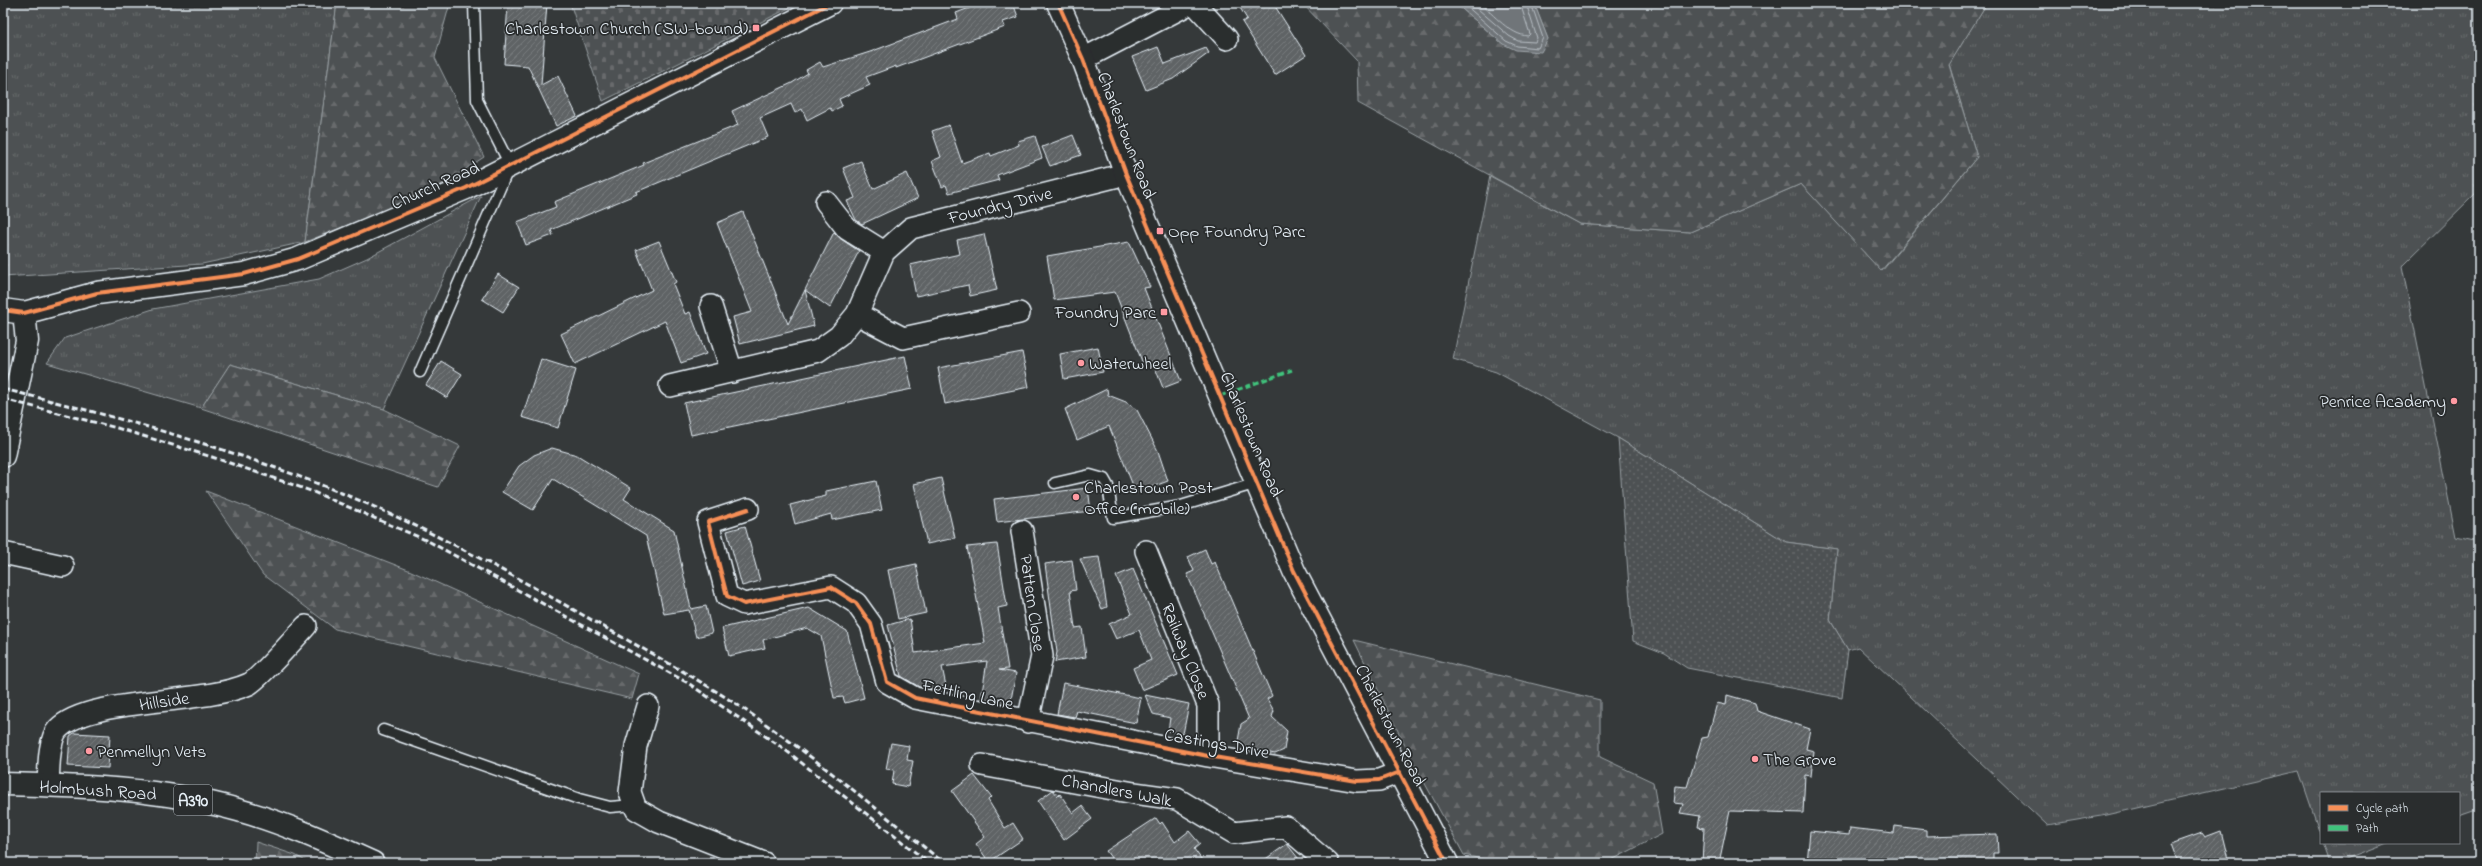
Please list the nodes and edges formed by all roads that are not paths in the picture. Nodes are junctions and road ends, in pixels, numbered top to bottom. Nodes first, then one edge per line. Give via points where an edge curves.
1 (474, 3) edge
2 (830, 3) edge
3 (1058, 3) edge
4 (1192, 3) edge
5 (1227, 39) dead end
6 (1083, 59) junction
7 (510, 165) junction
8 (1126, 174) junction
9 (826, 202) dead end
10 (884, 252) junction
11 (711, 306) dead end
12 (3, 310) edge
13 (24, 313) junction
14 (857, 314) junction
15 (1019, 314) dead end
16 (420, 372) dead end
17 (732, 372) junction
18 (670, 386) dead end
19 (3, 456) edge
20 (1055, 483) dead end
21 (1257, 483) junction
22 (748, 509) dead end
23 (1022, 531) dead end
24 (1146, 551) dead end
25 (3, 553) edge
26 (63, 566) dead end
27 (306, 626) dead end
28 (648, 706) dead end
29 (1028, 722) junction
30 (383, 730) dead end
31 (1208, 756) junction
32 (982, 764) dead end
33 (1400, 772) junction
34 (3, 784) edge
35 (48, 785) junction
36 (634, 805) junction
37 (373, 863) edge
38 (764, 863) edge
39 (1328, 863) edge
40 (1447, 863) edge

1 - 7 lane via 477,100
2 - 7 main road, Church Road
3 - 6 main road, Charlestown Road
4 - 5 street
4 - 6 street
6 - 8 main road, Charlestown Road
7 - 13 main road, Church Road via 466,188 298,259 244,274 97,293
7 - 16 lane
8 - 10 street, Foundry Drive via 911,228
8 - 21 main road, Charlestown Road
9 - 10 street via 847,229
10 - 14 street, Foundry Drive
11 - 17 street
12 - 13 main road
13 - 19 main road via 27,341
14 - 15 street via 903,338
14 - 17 street, Foundry Drive via 839,336 818,351
17 - 18 street, Foundry Drive
20 - 21 lane via 1090,475 1104,479 1108,486 1113,518 1181,506
21 - 33 main road, Charlestown Road via 1294,571
22 - 29 street, Fettling Lane via 708,522 727,596 744,604 831,587 856,603 871,624 887,682 915,698
23 - 29 street, Pattern Close via 1042,656
24 - 31 street, Railway Close via 1208,705
25 - 26 street
27 - 35 street, Hillside via 250,684 224,692 80,716 57,730 50,751
28 - 36 street via 636,746 630,792
29 - 31 street, Castings Drive
30 - 36 lane via 579,799 610,807
31 - 33 street, Castings Drive via 1357,781 1379,780
32 - 39 street, Chandlers Walk via 1134,794 1177,799 1234,833 1286,827
33 - 40 main road, Charlestown Road
34 - 35 main road, Holmbush Road / A390
35 - 37 main road, Holmbush Road / A390 via 123,789 230,808 290,826
36 - 38 street via 636,809 659,822

